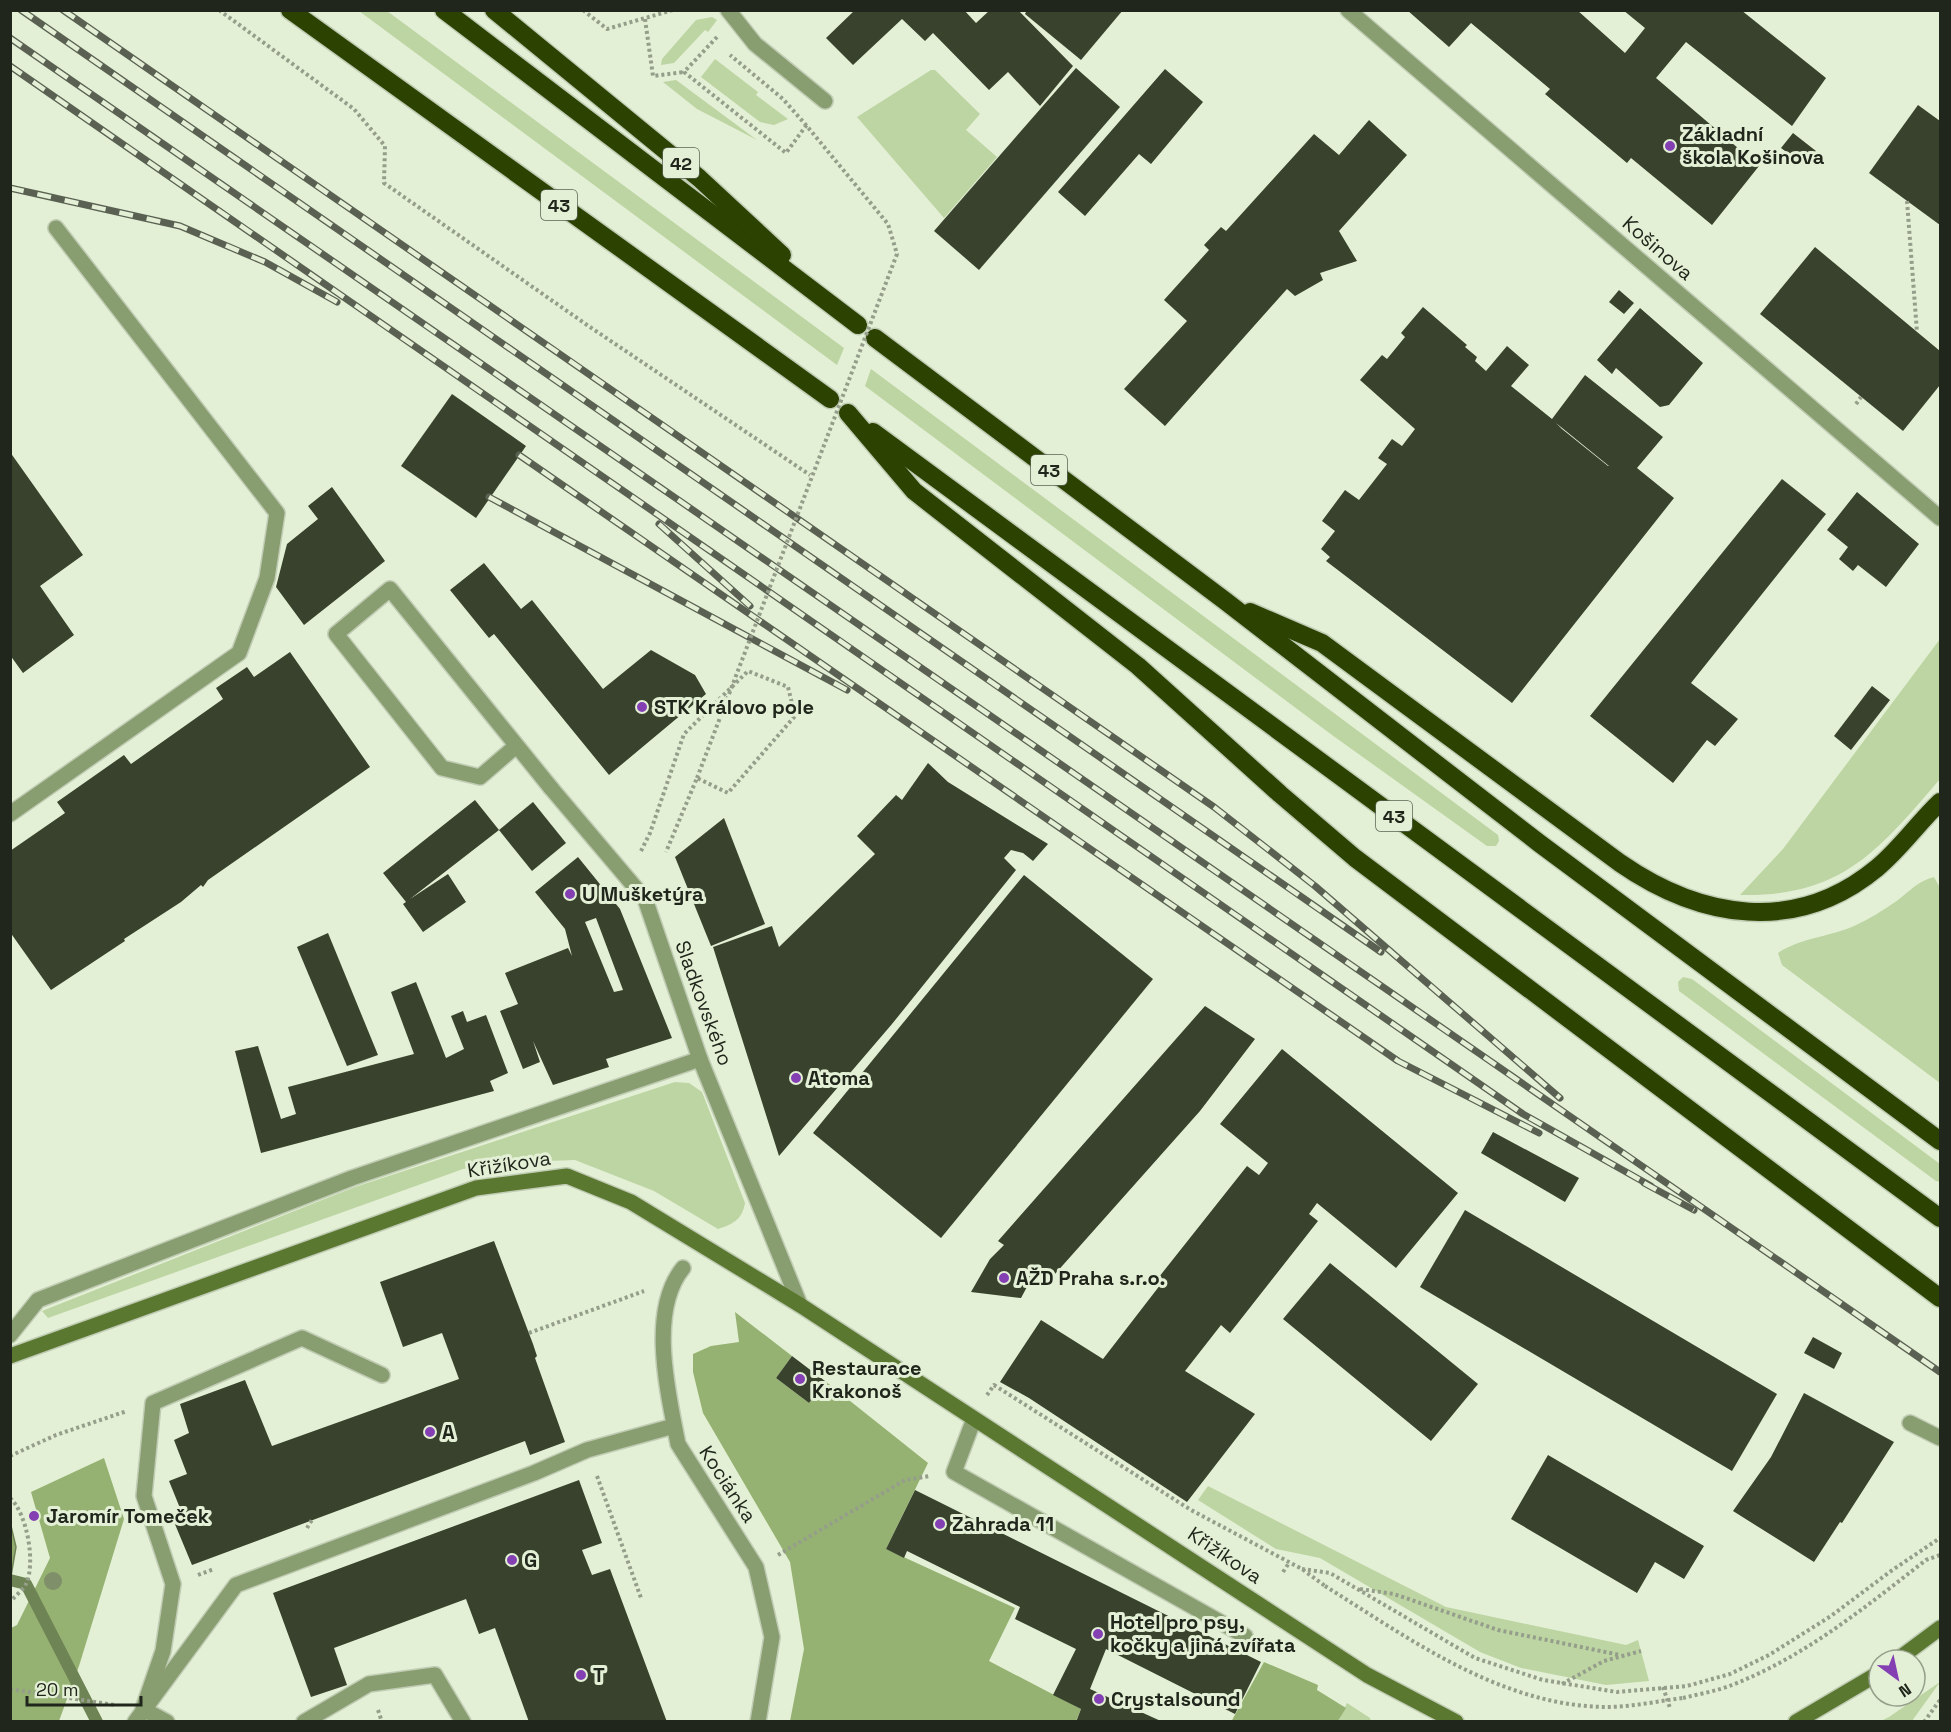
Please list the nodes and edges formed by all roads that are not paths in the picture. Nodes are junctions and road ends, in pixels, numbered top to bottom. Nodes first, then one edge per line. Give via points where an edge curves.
1 (290, 10) edge
2 (444, 10) edge
3 (494, 10) edge
4 (728, 10) edge
5 (1347, 10) edge
6 (825, 101) road end
7 (56, 228) dead end
8 (876, 338) dead end
9 (830, 399) dead end
10 (1941, 518) edge
11 (1224, 600) junction
12 (516, 746) junction
13 (1941, 802) edge
14 (10, 814) edge
15 (700, 1059) junction
16 (1941, 1141) edge
17 (1941, 1218) edge
18 (683, 1268) dead end
19 (1941, 1298) edge
20 (800, 1305) junction
21 (10, 1335) edge
22 (10, 1356) edge
23 (382, 1375) dead end
24 (974, 1419) junction
25 (1910, 1423) dead end
26 (674, 1426) junction
27 (1941, 1438) edge
28 (1941, 1628) edge
29 (1245, 1636) dead end
30 (1914, 1648) edge
31 (1867, 1680) edge
32 (139, 1715) edge
33 (1436, 1718) edge
34 (167, 1722) edge
35 (304, 1722) edge
36 (464, 1722) edge
37 (758, 1722) edge
38 (1456, 1722) edge
39 (1796, 1722) edge

1 - 9 highway, 43
2 - 3 highway, 42 via 858,325 699,178
4 - 6 street via 755,44
5 - 10 street, Košinova
7 - 14 street via 277,513 267,578 239,653
8 - 11 highway, 43
11 - 13 highway, 43 via 1322,643 1620,863 1686,900 1737,912 1762,913 1809,905 1876,869
11 - 16 highway, 43 via 1539,843
12 - 12 street, Sladkovského via 390,590 336,634 441,768 480,777
12 - 15 street, Sladkovského via 645,899
15 - 20 street, Sladkovského
15 - 21 street, Křižíkova via 352,1178 38,1300
17 - 19 highway, 43 via 848,413 914,492 1129,658 1324,833
18 - 26 street, Kociánka via 674,1279 663,1314
20 - 22 street, Křižíkova via 631,1202 567,1176 476,1188
20 - 24 street, Křižíkova
23 - 32 street via 302,1338 153,1402 144,1496 173,1584 163,1651
24 - 29 street via 954,1472
24 - 33 street, Křižíkova
25 - 27 street
26 - 32 street via 587,1450 236,1585
26 - 37 street, Kociánka via 678,1444 756,1567 772,1637
28 - 30 street
31 - 39 street
32 - 34 street
33 - 38 street, Křižíkova
35 - 36 street via 369,1684 435,1675

